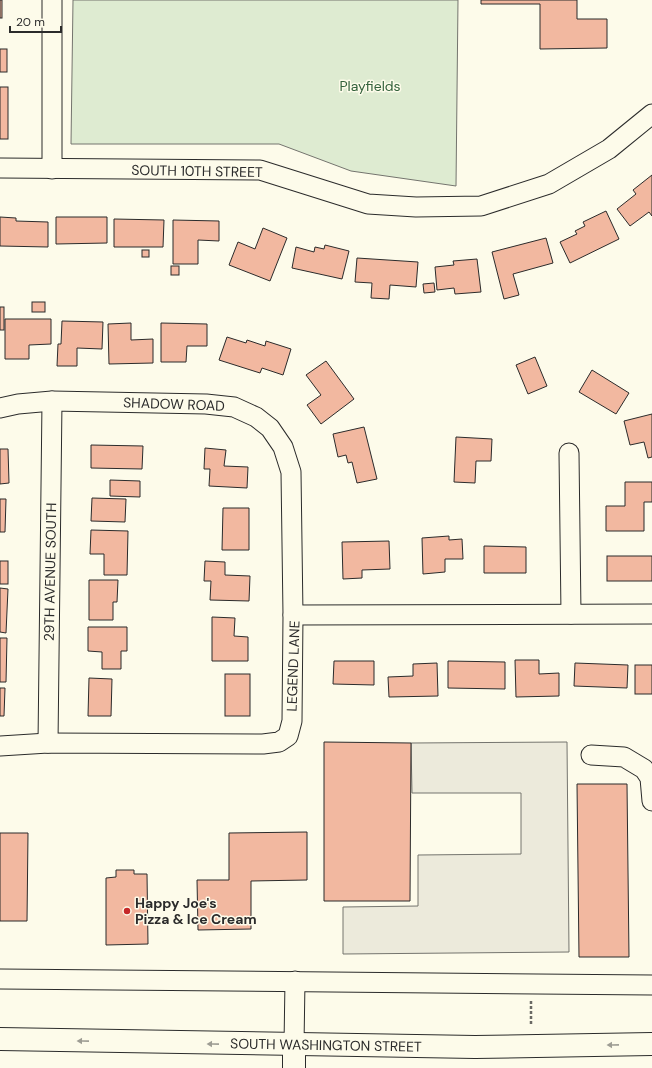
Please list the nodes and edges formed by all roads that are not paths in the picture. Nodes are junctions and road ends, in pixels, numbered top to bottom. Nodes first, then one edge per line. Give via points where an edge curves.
1 (52, 0) edge
2 (652, 114) edge
3 (0, 168) edge
4 (52, 169) junction
5 (52, 401) junction
6 (0, 408) edge
7 (569, 453) dead end
8 (571, 614) junction
9 (652, 614) edge
10 (293, 615) junction
11 (48, 743) junction
12 (0, 746) edge
13 (591, 755) dead end
14 (652, 801) edge
15 (0, 979) edge
16 (295, 981) junction
17 (652, 985) edge
18 (0, 1040) edge
19 (652, 1044) edge
20 (294, 1045) junction
21 (294, 1068) edge

1 - 4 street
2 - 4 street, SOUTH 10TH STREET via 609,149 549,184 481,206 416,207 368,204 260,170
3 - 4 street, SOUTH 10TH STREET
5 - 6 street, SHADOW ROAD
5 - 10 street, SHADOW ROAD via 206,404 234,407 256,417 270,428 283,447 291,472
5 - 11 street, 29TH AVENUE SOUTH
7 - 8 street
8 - 9 street, LEGEND LANE
8 - 10 street, LEGEND LANE
10 - 11 street, LEGEND LANE via 292,721 288,736 279,742
11 - 12 street, LEGEND LANE
13 - 14 street via 624,757 644,769 650,778
15 - 16 street
16 - 17 street
16 - 20 street
20 -> 18 main road, SOUTH WASHINGTON STREET
19 -> 20 main road, SOUTH WASHINGTON STREET via 475,1047
20 - 21 main road

